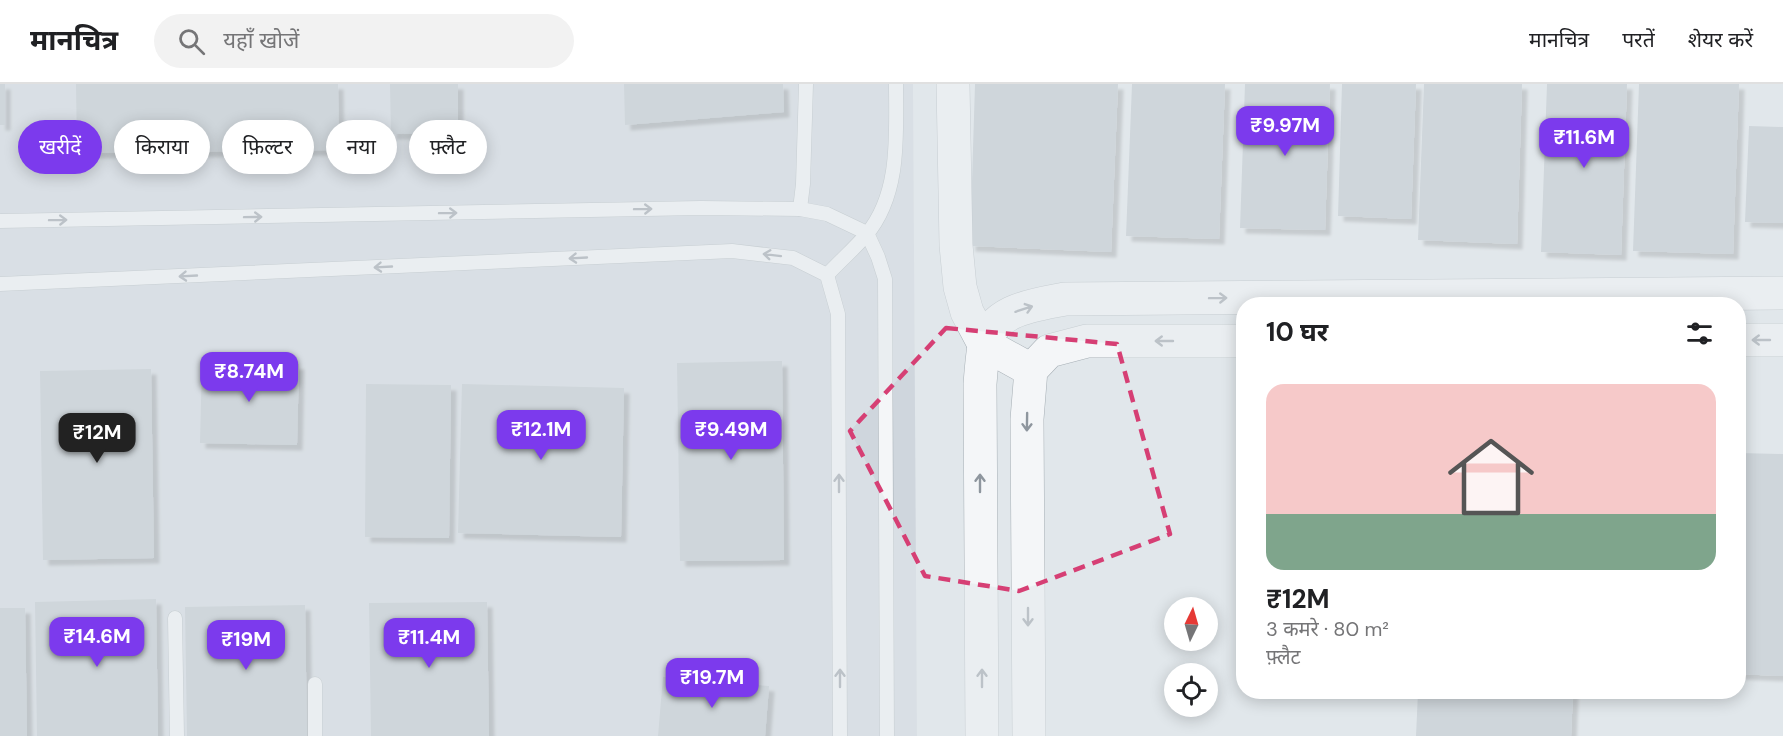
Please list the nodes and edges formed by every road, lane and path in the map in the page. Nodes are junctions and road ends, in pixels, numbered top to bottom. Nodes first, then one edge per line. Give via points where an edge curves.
1 (806, 84) edge
2 (896, 84) edge
3 (953, 84) edge
4 (800, 209) junction
5 (0, 222) edge
6 (867, 233) junction
7 (827, 274) junction
8 (0, 284) edge
9 (1783, 294) edge
10 (1685, 297) edge
11 (1236, 299) edge
12 (1236, 340) edge
13 (1746, 340) edge
14 (1783, 340) edge
15 (984, 344) junction
16 (1031, 370) junction
17 (175, 618) dead end
18 (315, 684) dead end
19 (177, 736) edge
20 (315, 736) edge
21 (840, 736) edge
22 (887, 736) edge
23 (982, 736) edge
24 (1029, 736) edge

1 - 4 lane
2 - 6 lane via 893,175 885,202
3 - 15 street via 960,287 967,312
5 -> 4 lane
4 - 6 lane via 827,214
6 - 7 lane
6 - 22 lane via 885,279
7 -> 8 lane via 793,258 732,250
21 -> 7 lane via 838,314
9 - 10 street
15 -> 11 street via 993,325 1020,308 1065,299
12 -> 16 street via 1087,341 1049,351
14 -> 13 street
15 - 16 street
23 -> 15 street via 980,384
16 -> 24 street via 1027,419
17 - 19 lane
18 - 20 lane

